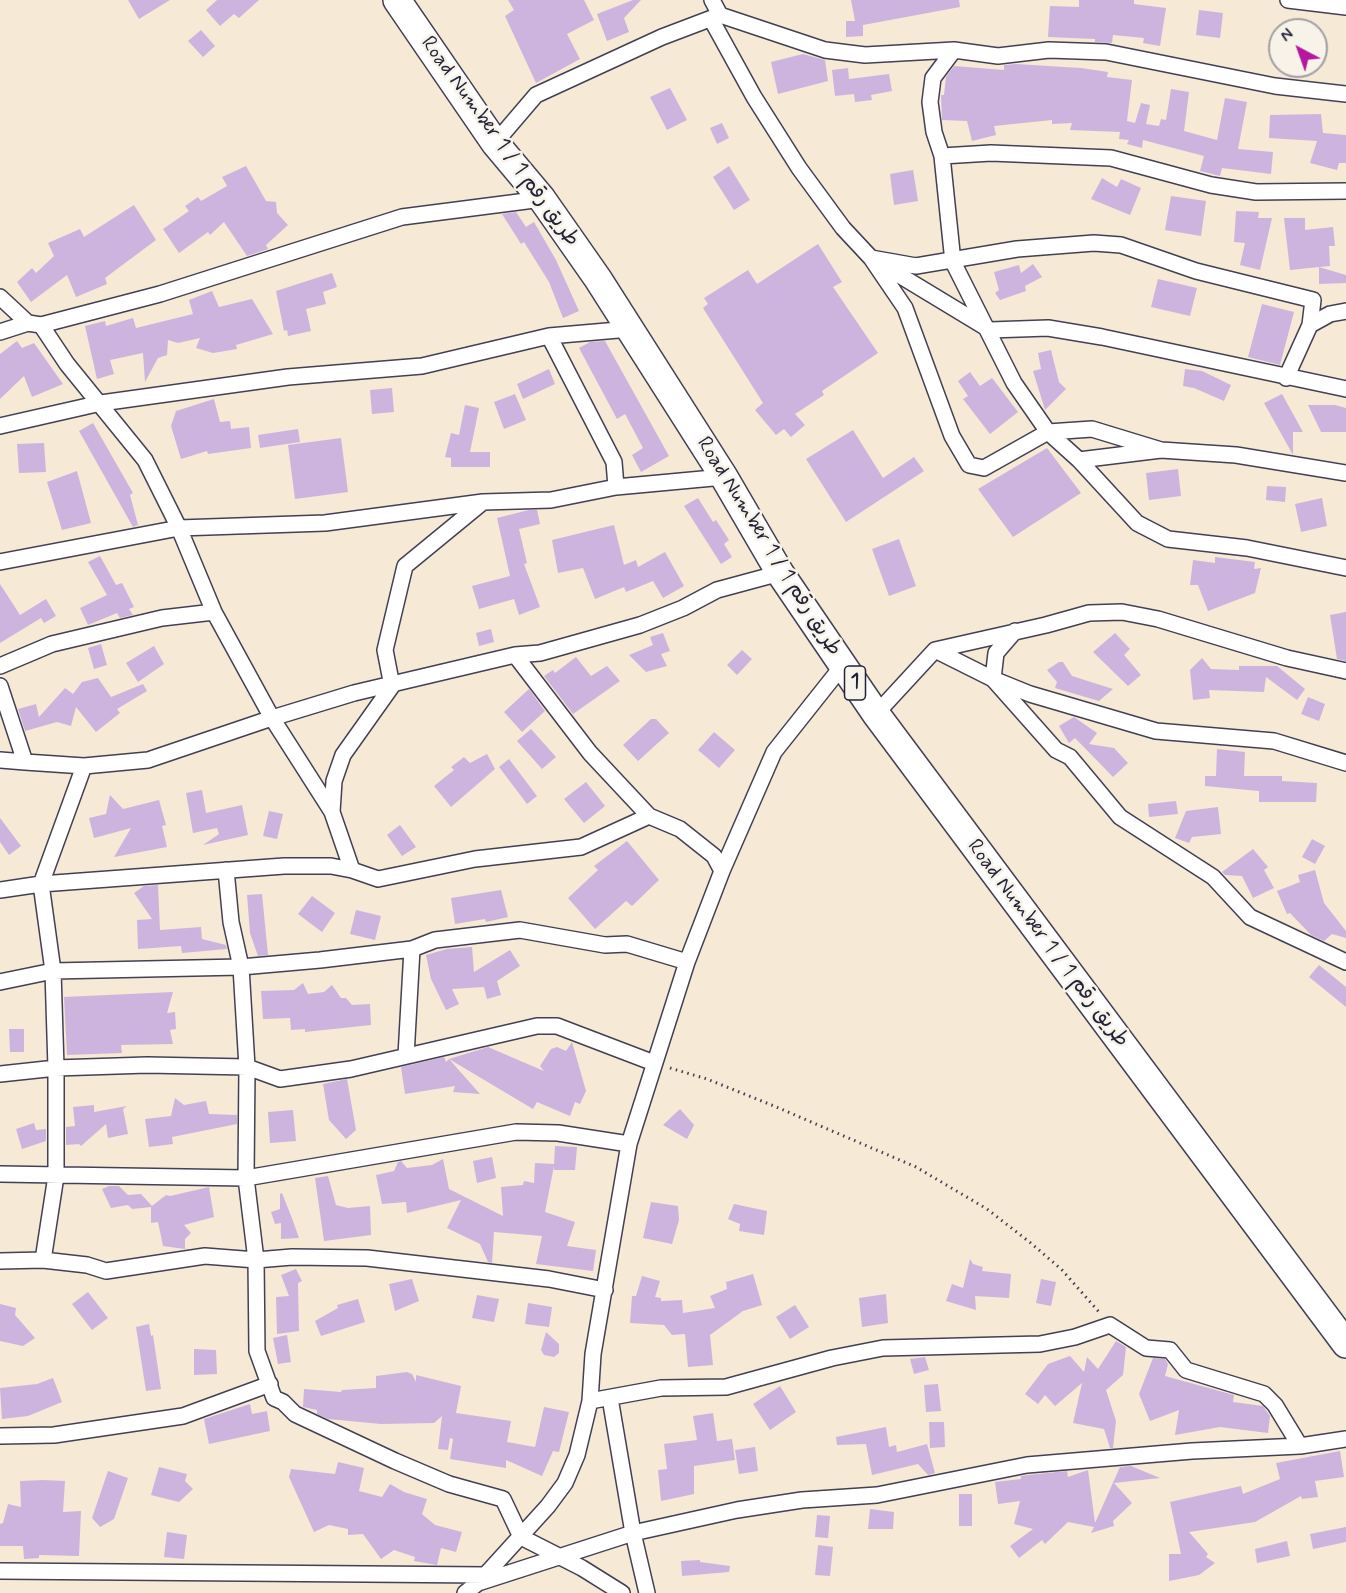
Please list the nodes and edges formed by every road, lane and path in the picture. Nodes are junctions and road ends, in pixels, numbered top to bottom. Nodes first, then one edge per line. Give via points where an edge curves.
1 (397, 0) edge
2 (712, 0) edge
3 (1288, 0) edge
4 (1346, 7) edge
5 (716, 17) junction
6 (954, 50) junction
7 (1346, 94) edge
8 (495, 143) junction
9 (942, 156) junction
10 (1346, 191) edge
11 (542, 200) junction
12 (871, 258) junction
13 (953, 262) junction
14 (0, 297) edge
15 (1346, 311) edge
16 (34, 324) junction
17 (1310, 325) junction
18 (630, 329) junction
19 (990, 330) junction
20 (0, 332) edge
21 (549, 336) junction
22 (1286, 378) junction
23 (1346, 389) edge
24 (101, 403) junction
25 (0, 426) edge
26 (1048, 432) junction
27 (1161, 450) junction
28 (1079, 460) junction
29 (1346, 473) edge
30 (724, 477) junction
31 (616, 487) junction
32 (483, 502) junction
33 (179, 528) junction
34 (0, 562) edge
35 (1346, 568) edge
36 (780, 573) junction
37 (214, 612) junction
38 (1015, 631) junction
39 (935, 650) junction
40 (515, 655) junction
41 (843, 665) junction
42 (0, 666) edge
43 (1346, 671) edge
44 (993, 680) junction
45 (0, 686) edge
46 (392, 686) junction
47 (876, 714) junction
48 (272, 718) junction
49 (0, 760) edge
50 (25, 762) junction
51 (1346, 763) edge
52 (84, 766) junction
53 (332, 813) junction
54 (650, 816) junction
55 (226, 870) junction
56 (352, 870) junction
57 (722, 871) junction
58 (41, 884) junction
59 (0, 890) edge
60 (412, 949) junction
61 (687, 962) junction
62 (1346, 962) edge
63 (242, 967) junction
64 (53, 971) junction
65 (0, 982) edge
66 (406, 1056) junction
67 (654, 1063) junction
68 (247, 1067) junction
69 (56, 1068) junction
70 (0, 1074) edge
71 (629, 1144) junction
72 (0, 1174) edge
73 (56, 1176) junction
74 (246, 1178) junction
75 (44, 1260) junction
76 (256, 1260) junction
77 (0, 1261) edge
78 (605, 1290) junction
79 (1110, 1325) junction
80 (1346, 1344) edge
81 (270, 1384) junction
82 (610, 1398) junction
83 (590, 1401) junction
84 (0, 1436) edge
85 (1346, 1439) edge
86 (1300, 1446) junction
87 (633, 1533) junction
88 (521, 1537) junction
89 (562, 1557) junction
90 (0, 1571) edge
91 (482, 1579) junction
92 (465, 1593) edge
93 (622, 1593) edge
94 (647, 1593) edge

1 - 8 highway, Road Number 1 / طريق رقم 1 / 1
2 - 5 street
3 - 4 street
5 - 6 street via 825,50 865,55
5 - 8 street via 536,94
5 - 12 street via 754,97 799,168 843,228
6 - 7 street via 998,56 1049,50 1106,52 1275,86
6 - 9 street via 933,78 931,90 934,132
8 - 11 highway, Road Number 1 / طريق رقم 1 / 1
9 - 10 street via 991,153 1111,158 1256,192
9 - 13 street
11 - 16 street via 402,218 160,294
11 - 18 highway, Road Number 1 / طريق رقم 1 / 1
12 - 13 street via 916,266
12 - 19 street
12 - 26 street via 905,308 952,436 969,465 984,468
13 - 17 street via 1070,243 1121,245 1196,271 1313,300
13 - 19 street
14 - 16 street
15 - 17 street via 1330,314
16 - 20 street
16 - 24 street
17 - 22 street
18 - 21 street
18 - 30 highway, Road Number 1 / طريق رقم 1 / 1
19 - 22 street via 1048,328 1102,336
19 - 26 street via 1014,383
21 - 24 street via 422,366 288,377
21 - 31 street via 614,462
22 - 23 street
24 - 25 street
24 - 33 street via 145,460
26 - 27 street via 1092,429
26 - 28 street
27 - 28 street
27 - 29 street via 1236,455
28 - 35 street via 1137,523 1168,539 1246,548
30 - 31 street
30 - 36 highway, Road Number 1 / طريق رقم 1 / 1
31 - 32 street via 550,500
32 - 33 street via 325,523
32 - 46 street via 405,566 385,650
33 - 34 street
33 - 37 street
36 - 40 street via 717,590 640,626 540,653
36 - 41 highway, Road Number 1 / طريق رقم 1 / 1
37 - 42 street via 162,618 52,644
37 - 48 street
38 - 39 street
38 - 43 street via 1089,612 1122,612
38 - 44 street via 996,653
39 - 44 street
39 - 47 street
40 - 46 street
40 - 54 street via 590,753
41 - 47 highway, Road Number 1 / طريق رقم 1 / 1
41 - 57 street via 774,752
44 - 51 street via 1156,731 1274,741
44 - 62 street via 1056,750 1070,757 1120,817 1213,877 1250,917
45 - 50 street
46 - 48 street via 354,693
46 - 53 street via 343,755 334,781
47 - 80 highway, Road Number 1 / طريق رقم 1 / 1
48 - 52 street via 148,760
48 - 53 street
49 - 50 street
50 - 52 street
52 - 58 street
53 - 56 street
54 - 56 street via 581,847 475,859 378,879
54 - 57 street via 680,829 714,856
55 - 56 street via 331,866
55 - 58 street
55 - 63 street via 231,922
57 - 61 street
58 - 59 street
58 - 64 street
60 - 61 street via 435,939 520,930 604,945 627,944
60 - 63 street
60 - 66 street
61 - 67 street
63 - 64 street
63 - 68 street
64 - 65 street
64 - 69 street
66 - 67 street via 537,1026 557,1026
66 - 68 street via 280,1079
67 - 71 street
67 - 79 path via 707,1079 916,1167 987,1209 1032,1244 1086,1294
68 - 69 street
68 - 74 street
69 - 70 street
69 - 73 street
71 - 74 street via 558,1133 516,1132
71 - 78 street
72 - 73 street
73 - 74 street
73 - 75 street
74 - 76 street
75 - 76 street via 106,1271 205,1256
75 - 77 street
76 - 78 street via 367,1258 549,1279
76 - 81 street via 257,1351
78 - 83 street via 593,1354
79 - 82 street via 1040,1344 884,1348 726,1387 661,1388
79 - 86 street via 1146,1348 1170,1350 1186,1370 1264,1394
81 - 84 street via 183,1416 54,1435
81 - 88 street via 274,1398 296,1414 449,1484 503,1499
82 - 83 street
82 - 87 street
83 - 88 street via 577,1455 565,1484
85 - 86 street
86 - 87 street via 1027,1465 878,1495 802,1500 737,1510
87 - 89 street
87 - 94 street
88 - 89 street
88 - 91 street
89 - 91 street
89 - 93 street
90 - 91 street
91 - 92 street

